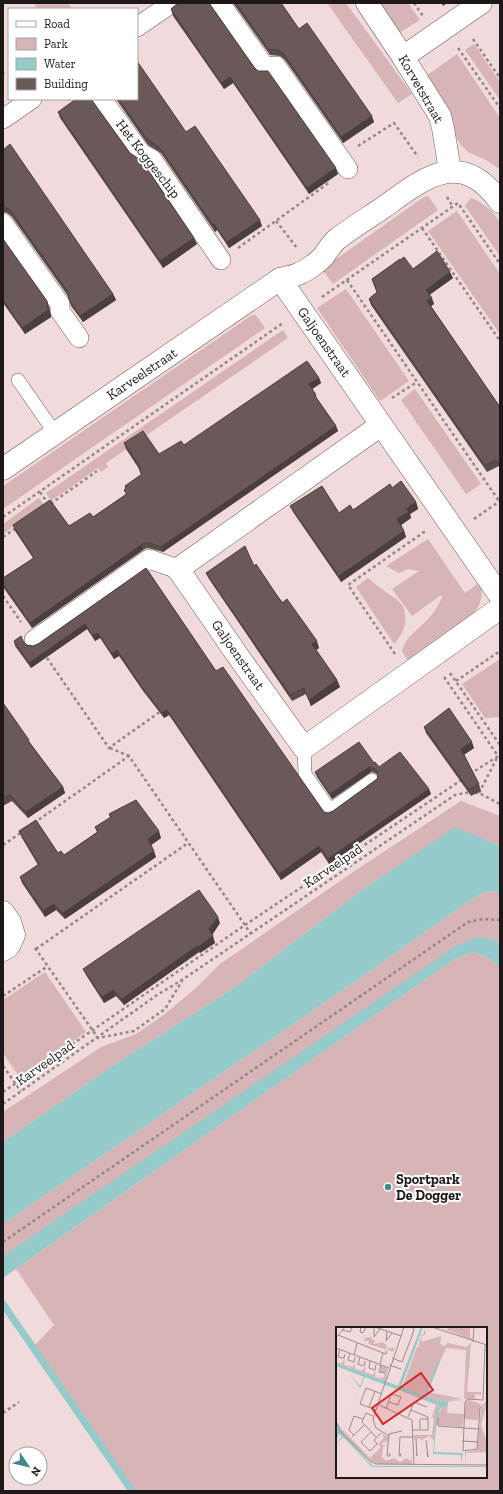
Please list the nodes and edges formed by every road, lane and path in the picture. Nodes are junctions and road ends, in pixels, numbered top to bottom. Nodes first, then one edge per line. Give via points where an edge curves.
1 (172, 3) edge
2 (220, 3) edge
3 (366, 3) edge
4 (481, 3) edge
5 (138, 26) edge
6 (445, 28) junction
7 (473, 39) dead end
8 (403, 57) junction
9 (500, 78) edge
10 (31, 100) edge
11 (103, 100) edge
12 (500, 108) edge
13 (3, 119) edge
14 (357, 148) dead end
15 (348, 169) dead end
16 (441, 174) junction
17 (325, 186) edge
18 (500, 202) edge
19 (453, 207) junction
20 (3, 223) edge
21 (422, 228) junction
22 (247, 241) edge
23 (221, 260) dead end
24 (500, 264) edge
25 (280, 279) junction
26 (347, 280) junction
27 (302, 310) junction
28 (79, 338) dead end
29 (500, 341) edge
30 (18, 380) dead end
31 (417, 382) junction
32 (377, 418) junction
33 (55, 433) junction
34 (3, 469) edge
35 (97, 472) dead end
36 (40, 492) junction
37 (500, 501) edge
38 (49, 505) junction
39 (43, 509) edge
40 (3, 518) edge
41 (450, 525) junction
42 (17, 528) edge
43 (4, 537) edge
44 (178, 569) junction
45 (3, 596) edge
46 (500, 596) edge
47 (500, 608) edge
48 (34, 640) junction
49 (500, 651) edge
50 (433, 656) junction
51 (408, 674) junction
52 (456, 682) junction
53 (167, 707) edge
54 (500, 745) edge
55 (109, 748) junction
56 (304, 748) junction
57 (499, 755) edge
58 (129, 756) junction
59 (372, 780) dead end
60 (479, 793) junction
61 (500, 804) edge
62 (188, 843) junction
63 (3, 845) edge
64 (3, 912) edge
65 (500, 920) edge
66 (245, 925) junction
67 (251, 934) junction
68 (9, 943) edge
69 (36, 949) junction
70 (48, 966) junction
71 (182, 980) junction
72 (3, 996) edge
73 (93, 1030) junction
74 (98, 1038) junction
75 (3, 1066) edge
76 (15, 1084) junction
77 (21, 1091) junction
78 (3, 1092) edge
79 (3, 1104) edge
80 (3, 1242) edge
81 (19, 1402) dead end
82 (3, 1413) edge

1 - 5 street
2 - 15 street via 265,67 276,66
3 - 8 street, Korvetstraat
4 - 6 street
6 - 8 street
6 - 12 path
7 - 9 path
8 - 16 street, Korvetstraat via 440,116 444,128
10 - 13 street
11 - 23 street, Het Koggeschip via 141,153 152,159
14 - 16 path via 394,123
16 - 18 street via 461,172 474,177 493,192
16 - 19 path
16 - 25 street, Karveelstraat via 416,184 335,241 322,258 298,274
17 - 22 path
19 - 21 path
19 - 24 path via 458,203
20 - 28 street via 60,304 60,311
21 - 26 path
21 - 29 path
25 - 27 street, Galjoenstraat
25 - 33 street, Karveelstraat
26 - 27 path
26 - 31 path
27 - 32 street, Galjoenstraat
27 - 36 path
30 - 33 lane
31 - 32 path
31 - 37 path
32 - 41 street, Galjoenstraat
32 - 44 street
33 - 34 street, Karveelstraat
35 - 38 path
36 - 38 path
36 - 40 path
37 - 41 path
38 - 39 path
41 - 46 street, Galjoenstraat
41 - 51 path via 348,585
42 - 43 path
44 - 48 street via 149,558
44 - 56 street, Galjoenstraat
45 - 48 path
47 - 50 street
48 - 55 path
49 - 52 path
50 - 51 street
50 - 52 path
50 - 57 path
51 - 56 street
52 - 54 path
53 - 55 path
55 - 58 path
56 - 59 lane via 305,774 330,810
57 - 60 path
57 - 66 path
58 - 62 path
58 - 63 path
60 - 61 path
60 - 67 path, Karveelpad via 455,795
62 - 66 path
62 - 69 path
64 - 68 street via 10,922
65 - 80 path via 483,919 468,922
66 - 67 path
66 - 73 path
67 - 71 path, Karveelpad
68 - 69 path via 32,944
69 - 70 path
70 - 72 path
70 - 73 path
71 - 74 path, Karveelpad via 118,1021
71 - 74 path, Karveelpad via 165,1009 134,1031
73 - 74 path
73 - 76 path
74 - 77 path, Karveelpad
75 - 76 path
76 - 77 path
76 - 78 path
77 - 79 path, Karveelpad
81 - 82 path

